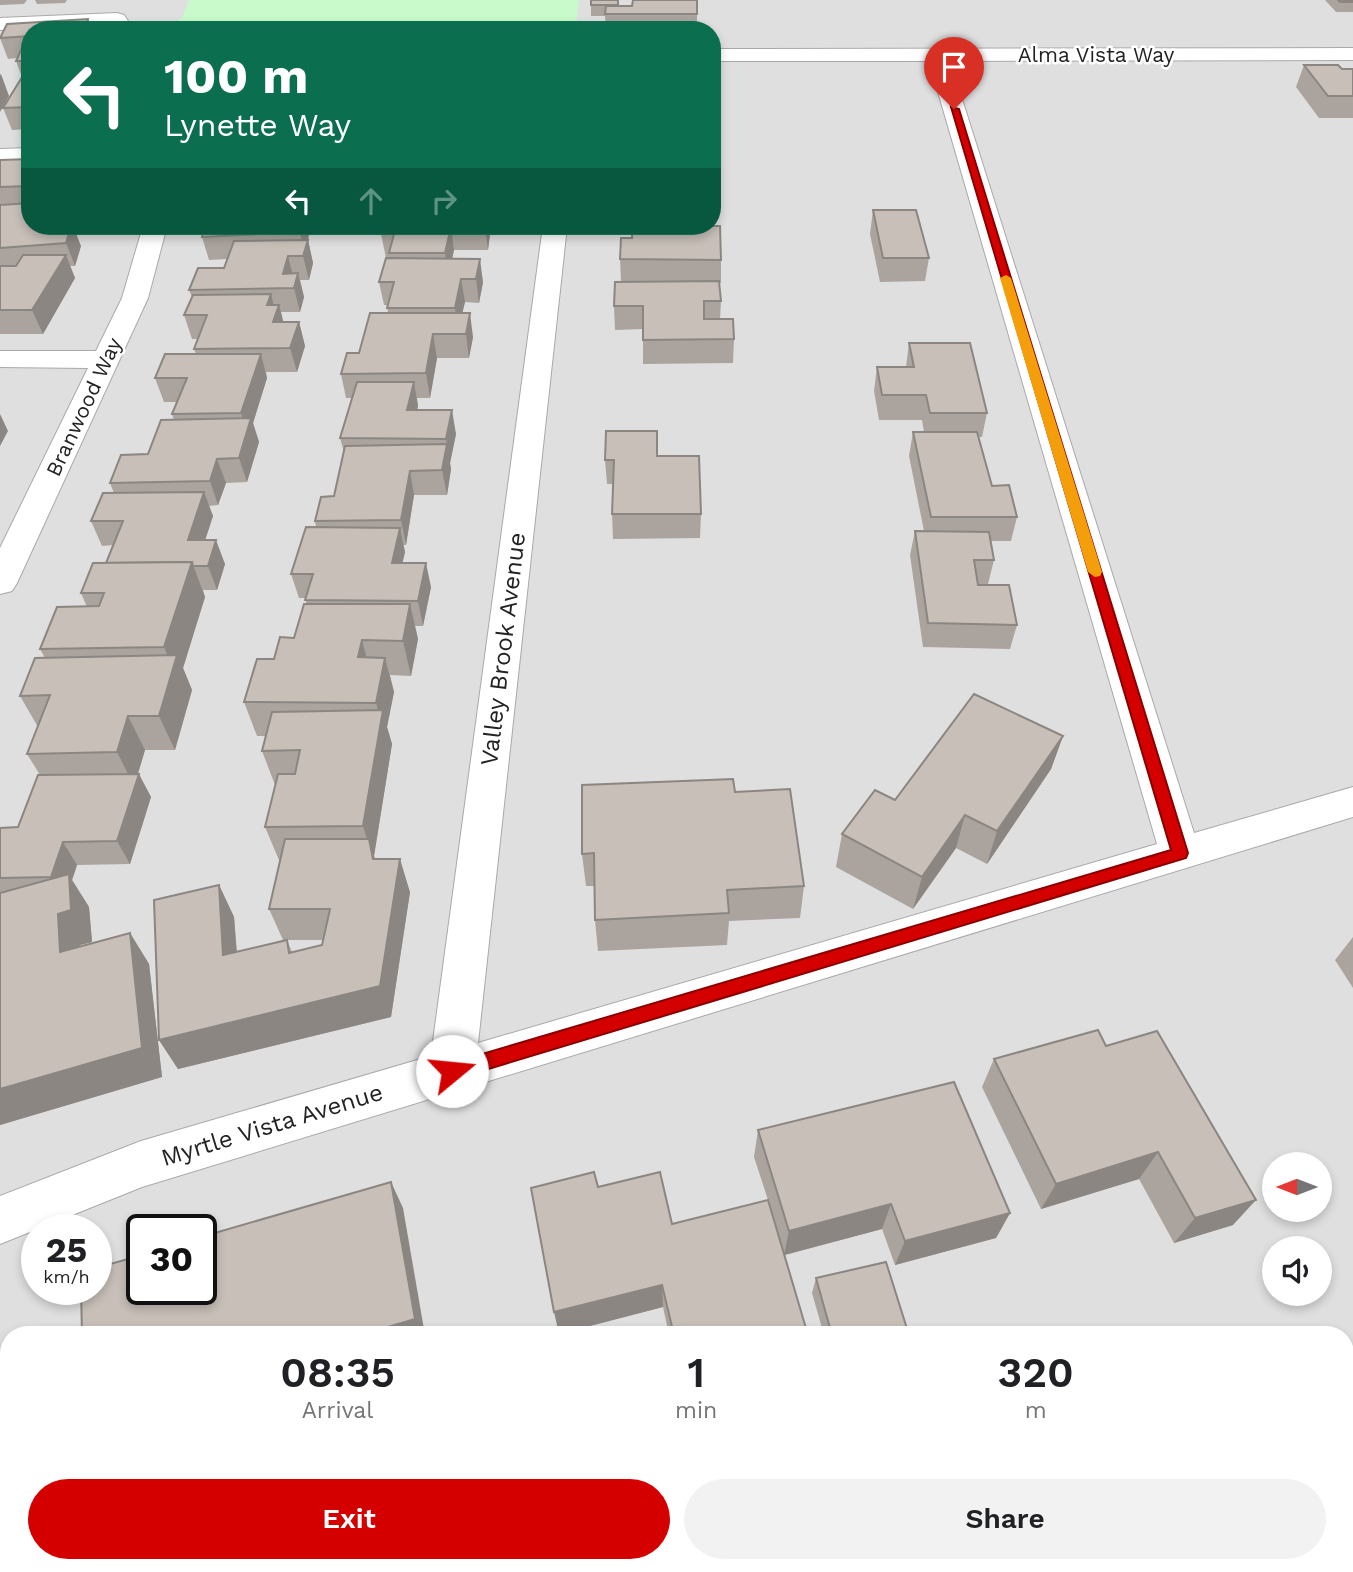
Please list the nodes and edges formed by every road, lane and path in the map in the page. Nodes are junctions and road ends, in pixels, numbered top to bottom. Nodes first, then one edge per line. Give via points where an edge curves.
1 (0, 24) edge
2 (21, 24) edge
3 (1353, 54) edge
4 (721, 55) edge
5 (938, 55) junction
6 (21, 155) edge
7 (0, 156) edge
8 (153, 235) edge
9 (554, 235) edge
10 (0, 359) edge
11 (107, 360) junction
12 (0, 583) edge
13 (1353, 802) edge
14 (1180, 853) junction
15 (452, 1071) junction
16 (0, 1220) edge

1 - 2 street
3 - 5 street, Alma Vista Way
4 - 5 street, Alma Vista Way
5 - 14 street
6 - 7 street
8 - 11 street, Branwood Way via 135,298
9 - 15 street, Valley Brook Avenue
10 - 11 street
11 - 12 street, Branwood Way
13 - 14 street, Myrtle Vista Avenue
14 - 15 street, Myrtle Vista Avenue
15 - 16 street, Myrtle Vista Avenue via 142,1164

